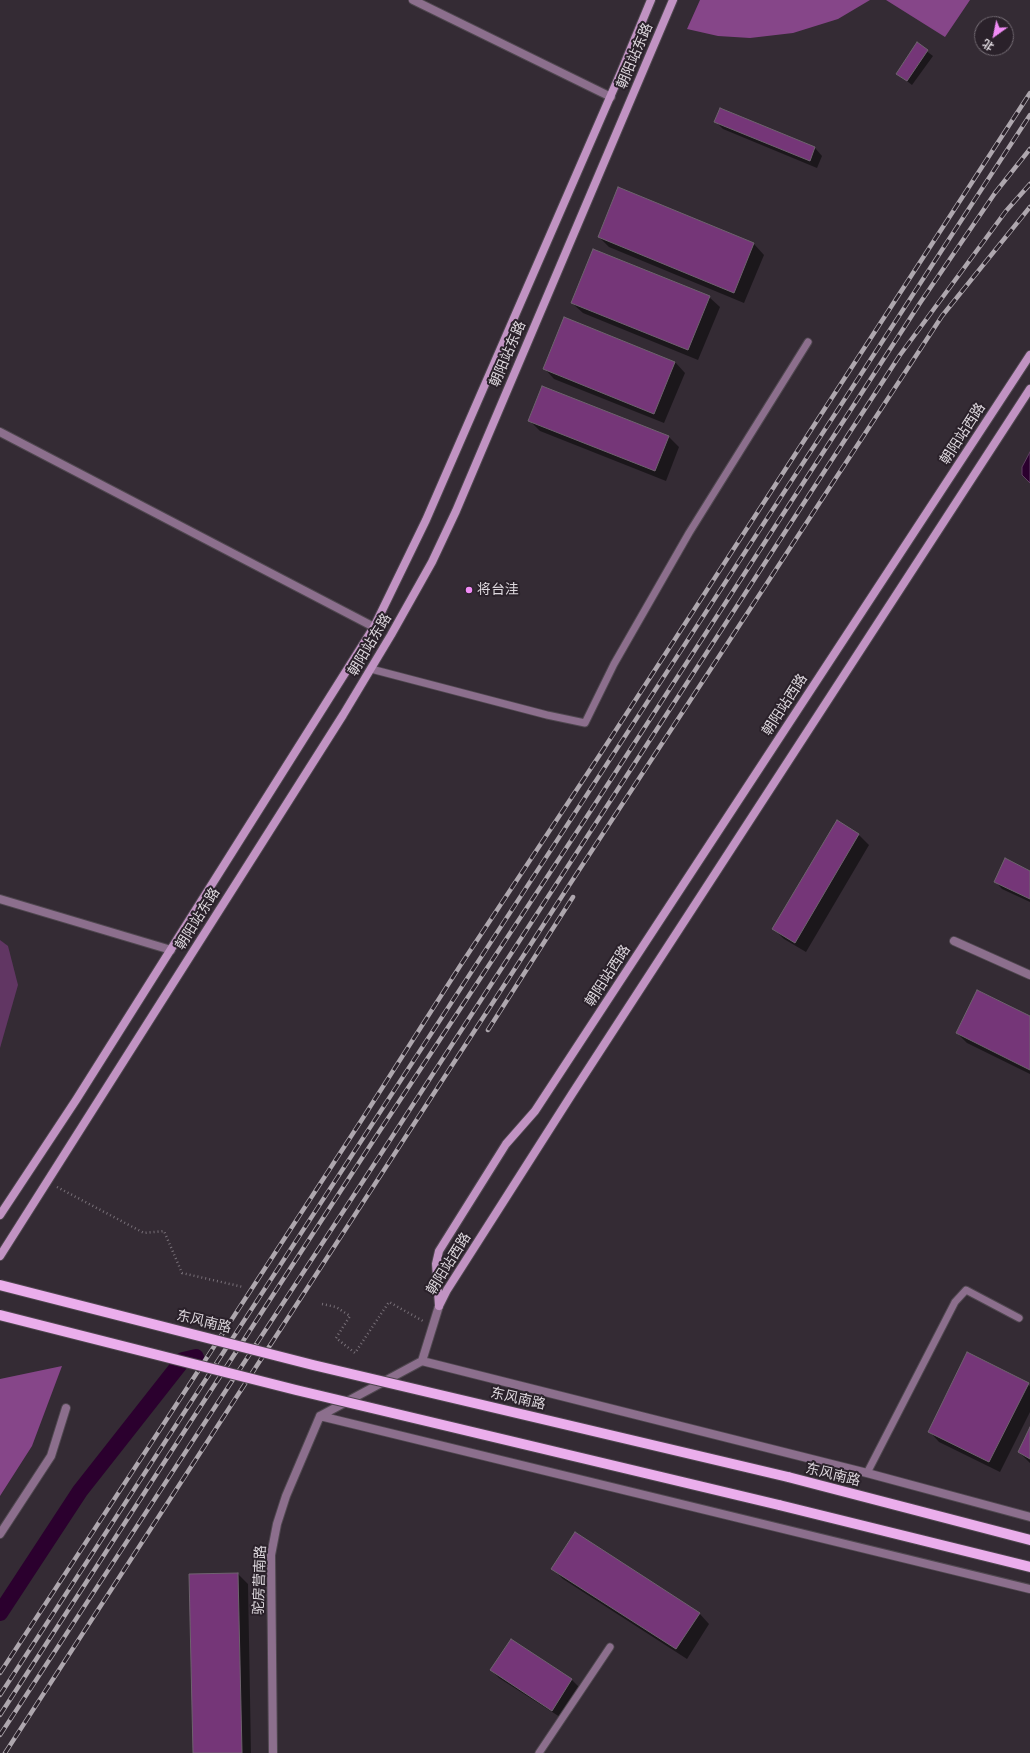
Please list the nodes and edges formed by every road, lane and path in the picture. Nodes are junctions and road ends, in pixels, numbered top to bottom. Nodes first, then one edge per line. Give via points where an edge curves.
1 (413, 0) edge
2 (651, 0) edge
3 (673, 0) edge
4 (611, 97) junction
5 (808, 342) dead end
6 (1030, 355) edge
7 (1030, 389) edge
8 (0, 432) edge
9 (374, 627) junction
10 (371, 669) junction
11 (0, 899) edge
12 (954, 941) dead end
13 (171, 950) junction
14 (1030, 975) edge
15 (48, 1182) junction
16 (0, 1215) edge
17 (0, 1256) edge
18 (0, 1285) edge
19 (243, 1287) dead end
20 (322, 1304) dead end
21 (439, 1306) junction
22 (0, 1314) edge
23 (1019, 1318) dead end
24 (432, 1327) junction
25 (422, 1361) junction
26 (66, 1408) dead end
27 (320, 1416) junction
28 (867, 1474) junction
29 (1030, 1517) edge
30 (0, 1534) edge
31 (1030, 1540) edge
32 (1030, 1567) edge
33 (1030, 1589) edge
34 (610, 1647) dead end
35 (273, 1753) edge
36 (539, 1753) edge

1 - 4 street
2 - 4 main road, 朝阳站东路
3 - 10 main road, 朝阳站东路 via 456,511 428,569
4 - 9 main road, 朝阳站东路 via 426,520
5 - 10 lane via 689,533 614,664 585,723
6 - 21 main road, 朝阳站西路 via 535,1111 506,1144 440,1251 436,1264
7 - 21 main road, 朝阳站西路 via 572,1094
8 - 9 street
9 - 13 main road, 朝阳站东路
10 - 15 main road, 朝阳站东路
11 - 13 street
12 - 14 street
13 - 16 main road, 朝阳站东路
15 - 17 main road, 朝阳站东路
15 - 19 path via 144,1233 164,1231 182,1273
18 - 31 main road, 东风南路, bridge via 313,1365 788,1477
20 - 24 path via 336,1307 350,1316 336,1338 355,1353 389,1302
21 - 24 street
22 - 32 main road, bridge via 296,1390
23 - 28 lane via 966,1290 955,1302
24 - 25 street
25 - 27 street
25 - 28 street
26 - 30 street via 51,1456
27 - 33 street
27 - 35 street, 驼房营南路 via 286,1496 271,1555
28 - 29 street
34 - 36 lane

